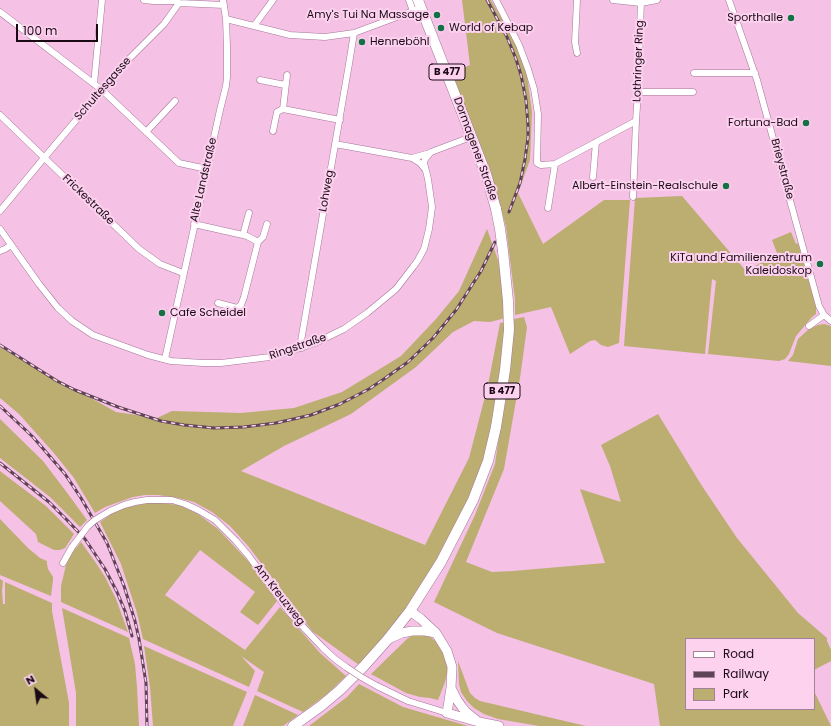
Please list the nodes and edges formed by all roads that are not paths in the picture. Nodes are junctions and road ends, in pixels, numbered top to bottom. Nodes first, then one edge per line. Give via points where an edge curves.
1 (102, 0) edge
2 (144, 0) edge
3 (273, 0) edge
4 (408, 0) edge
5 (496, 0) edge
6 (577, 0) edge
7 (613, 0) edge
8 (658, 0) edge
9 (729, 0) edge
10 (641, 1) edge
11 (179, 3) junction
12 (224, 3) edge
13 (417, 7) edge
14 (0, 12) edge
15 (226, 19) junction
16 (254, 26) junction
17 (354, 33) junction
18 (577, 53) dead end
19 (694, 73) dead end
20 (755, 73) junction
21 (287, 75) dead end
22 (260, 80) dead end
23 (94, 84) junction
24 (285, 85) junction
25 (102, 90) junction
26 (638, 92) junction
27 (694, 92) dead end
28 (175, 101) dead end
29 (283, 109) junction
30 (0, 115) edge
31 (340, 120) junction
32 (636, 121) junction
33 (273, 130) dead end
34 (146, 132) junction
35 (471, 137) junction
36 (596, 142) junction
37 (335, 144) junction
38 (431, 152) junction
39 (44, 158) junction
40 (412, 158) junction
41 (555, 164) junction
42 (207, 169) junction
43 (426, 170) junction
44 (593, 177) dead end
45 (633, 197) dead end
46 (548, 208) dead end
47 (0, 211) edge
48 (249, 213) dead end
49 (194, 224) junction
50 (268, 224) dead end
51 (0, 229) edge
52 (243, 235) junction
53 (258, 242) junction
54 (11, 245) junction
55 (0, 251) edge
56 (183, 273) junction
57 (218, 304) dead end
58 (824, 315) junction
59 (831, 321) edge
60 (810, 326) dead end
61 (302, 348) junction
62 (165, 359) junction
63 (64, 563) dead end
64 (410, 611) junction
65 (436, 633) junction
66 (388, 639) junction
67 (451, 688) junction
68 (447, 713) junction
69 (479, 722) junction
70 (293, 726) edge
71 (499, 726) edge

1 - 23 street
2 - 11 street
3 - 16 street
4 - 13 street, Dormagener Straße
5 - 41 street via 518,45 534,89 538,114 536,163
6 - 18 street
7 - 10 street
8 - 10 street
9 - 20 street, Brieystraße
10 - 26 street, Lothringer Ring
11 - 12 street
11 - 25 street, Schultesgasse via 164,24
12 - 15 street, Alte Landstraße
13 - 17 street
13 - 35 main road, Dormagener Straße / B 477
14 - 23 street
15 - 16 street
15 - 42 street, Alte Landstraße via 226,86
16 - 17 street via 290,35 325,37
17 - 31 street, Lohweg
19 - 20 street
20 - 58 street, Brieystraße via 819,306
21 - 24 street
22 - 24 street
23 - 25 street
24 - 29 street
25 - 34 street
25 - 39 street, Schultesgasse
26 - 27 street
26 - 32 street, Lothringer Ring
28 - 34 street
29 - 31 street
29 - 33 street via 277,112
30 - 39 street, Frickestraße
31 - 37 street, Lohweg
32 - 36 street
32 - 45 street, Lothringer Ring
34 - 42 street via 179,163
35 - 38 street
35 - 64 main road, Dormagener Straße / B 477, bridge via 486,174 500,229 508,301 509,330 505,370 488,461 473,500 441,562
36 - 41 street
36 - 44 street
37 - 40 street
37 - 61 street, Lohweg via 301,341
38 - 40 street
38 - 43 street, Ringstraße via 424,163
39 - 47 street, Schultesgasse
39 - 56 street, Frickestraße via 139,249 160,264
40 - 43 street
41 - 46 street
42 - 49 street, Alte Landstraße
43 - 61 street, Ringstraße via 431,215 424,249 414,267 396,289 361,318 331,336
48 - 52 street
49 - 52 street
49 - 56 street, Alte Landstraße
50 - 53 street
51 - 54 street, Ringstraße
52 - 53 street
53 - 57 street via 241,305 237,308
54 - 55 street
54 - 62 street, Ringstraße via 46,294 72,321 93,335
56 - 62 street, Alte Landstraße
58 - 59 street
58 - 60 street
61 - 62 street, Ringstraße via 270,357 226,363
63 - 68 street, Am Kreuzweg, bridge via 88,526 110,511 147,500 172,500 185,504 215,520 236,540 290,613 335,659 361,677 408,701
64 - 65 main road
64 - 66 main road, B 477
65 - 66 main road via 412,631
65 - 67 main road via 447,651 452,667
66 - 70 main road, B 477 via 340,690
67 - 68 main road
67 - 69 main road via 456,700
68 - 69 main road
69 - 71 main road

